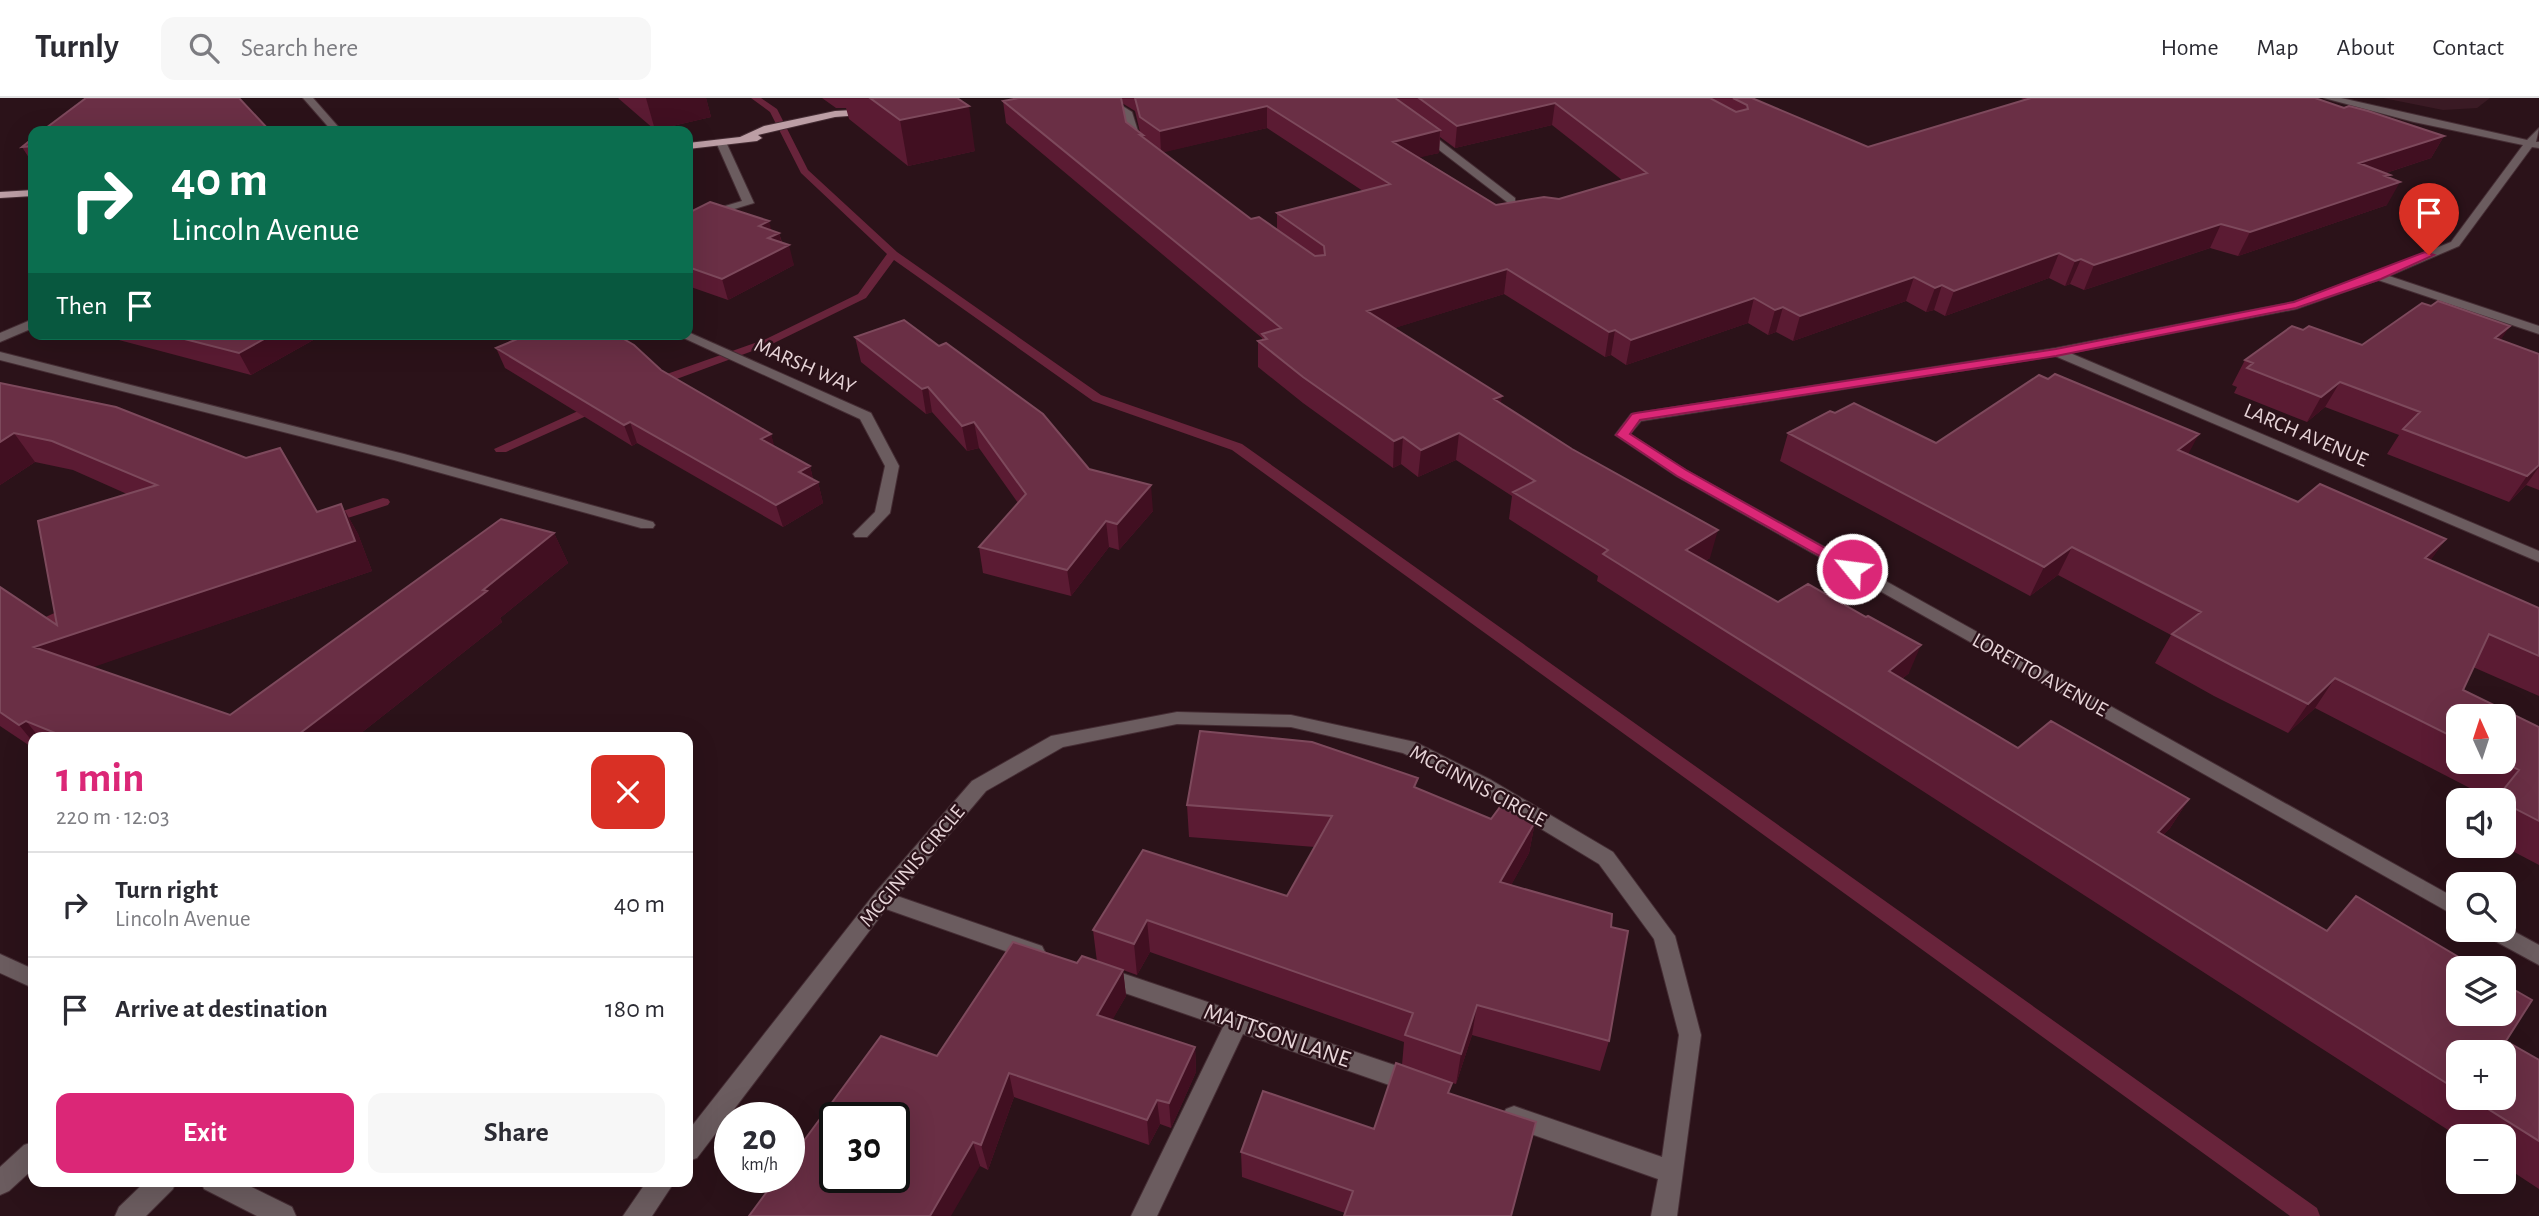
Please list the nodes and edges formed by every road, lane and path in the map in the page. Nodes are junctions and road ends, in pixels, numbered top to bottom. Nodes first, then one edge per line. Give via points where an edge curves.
1 (308, 98) edge
2 (1103, 98) edge
3 (2329, 98) edge
4 (878, 110) dead end
5 (865, 113) junction
6 (333, 126) edge
7 (830, 127) dead end
8 (1416, 127) edge
9 (2539, 131) edge
10 (807, 132) dead end
11 (745, 137) junction
12 (720, 142) junction
13 (2534, 144) edge
14 (693, 145) edge
15 (1144, 149) edge
16 (28, 193) edge
17 (0, 195) edge
18 (1511, 200) edge
19 (693, 219) edge
20 (2378, 276) junction
21 (28, 325) edge
22 (2539, 330) edge
23 (0, 338) edge
24 (693, 338) edge
25 (2056, 352) junction
26 (0, 356) edge
27 (647, 524) dead end
28 (860, 534) dead end
29 (2539, 557) edge
30 (882, 900) junction
31 (2446, 903) edge
32 (2515, 942) edge
33 (2539, 956) edge
34 (1053, 958) edge
35 (0, 963) edge
36 (1079, 968) edge
37 (28, 977) edge
38 (1237, 1022) junction
39 (1435, 1090) edge
40 (1488, 1108) edge
41 (693, 1144) edge
42 (28, 1157) edge
43 (1672, 1172) junction
44 (0, 1182) edge
45 (158, 1187) edge
46 (225, 1187) edge
47 (658, 1187) edge
48 (128, 1216) edge
49 (284, 1216) edge
50 (636, 1216) edge
51 (1144, 1216) edge
52 (1664, 1216) edge

1 - 6 street
2 - 15 street via 1129,114 1134,141
3 - 13 street
4 - 5 main road
5 - 7 main road via 852,122
5 - 11 main road via 835,114
8 - 18 street
9 - 13 street
10 - 11 main road
11 - 12 main road
12 - 14 main road
12 - 19 street via 748,203
13 - 20 street via 2455,244
16 - 17 main road
20 - 22 street
20 - 25 street via 2296,305
21 - 23 street
24 - 28 street, MARSH WAY via 866,416 892,466 882,513
25 - 29 street, LARCH AVENUE
25 - 31 street, LORETTO AVENUE via 1636,417 1622,435 1681,473
26 - 27 street
30 - 34 street
30 - 41 street, MCGINNIS CIRCLE
30 - 43 street, MCGINNIS CIRCLE via 979,786 1058,741 1177,718 1291,721 1408,747 1484,785 1606,858 1664,936 1690,1035
32 - 33 street
35 - 37 street
36 - 38 street, MATTSON LANE
38 - 39 street, MATTSON LANE
38 - 51 street
40 - 43 street
42 - 44 street
43 - 52 street, MCGINNIS CIRCLE
45 - 48 street
46 - 49 street
47 - 50 street

